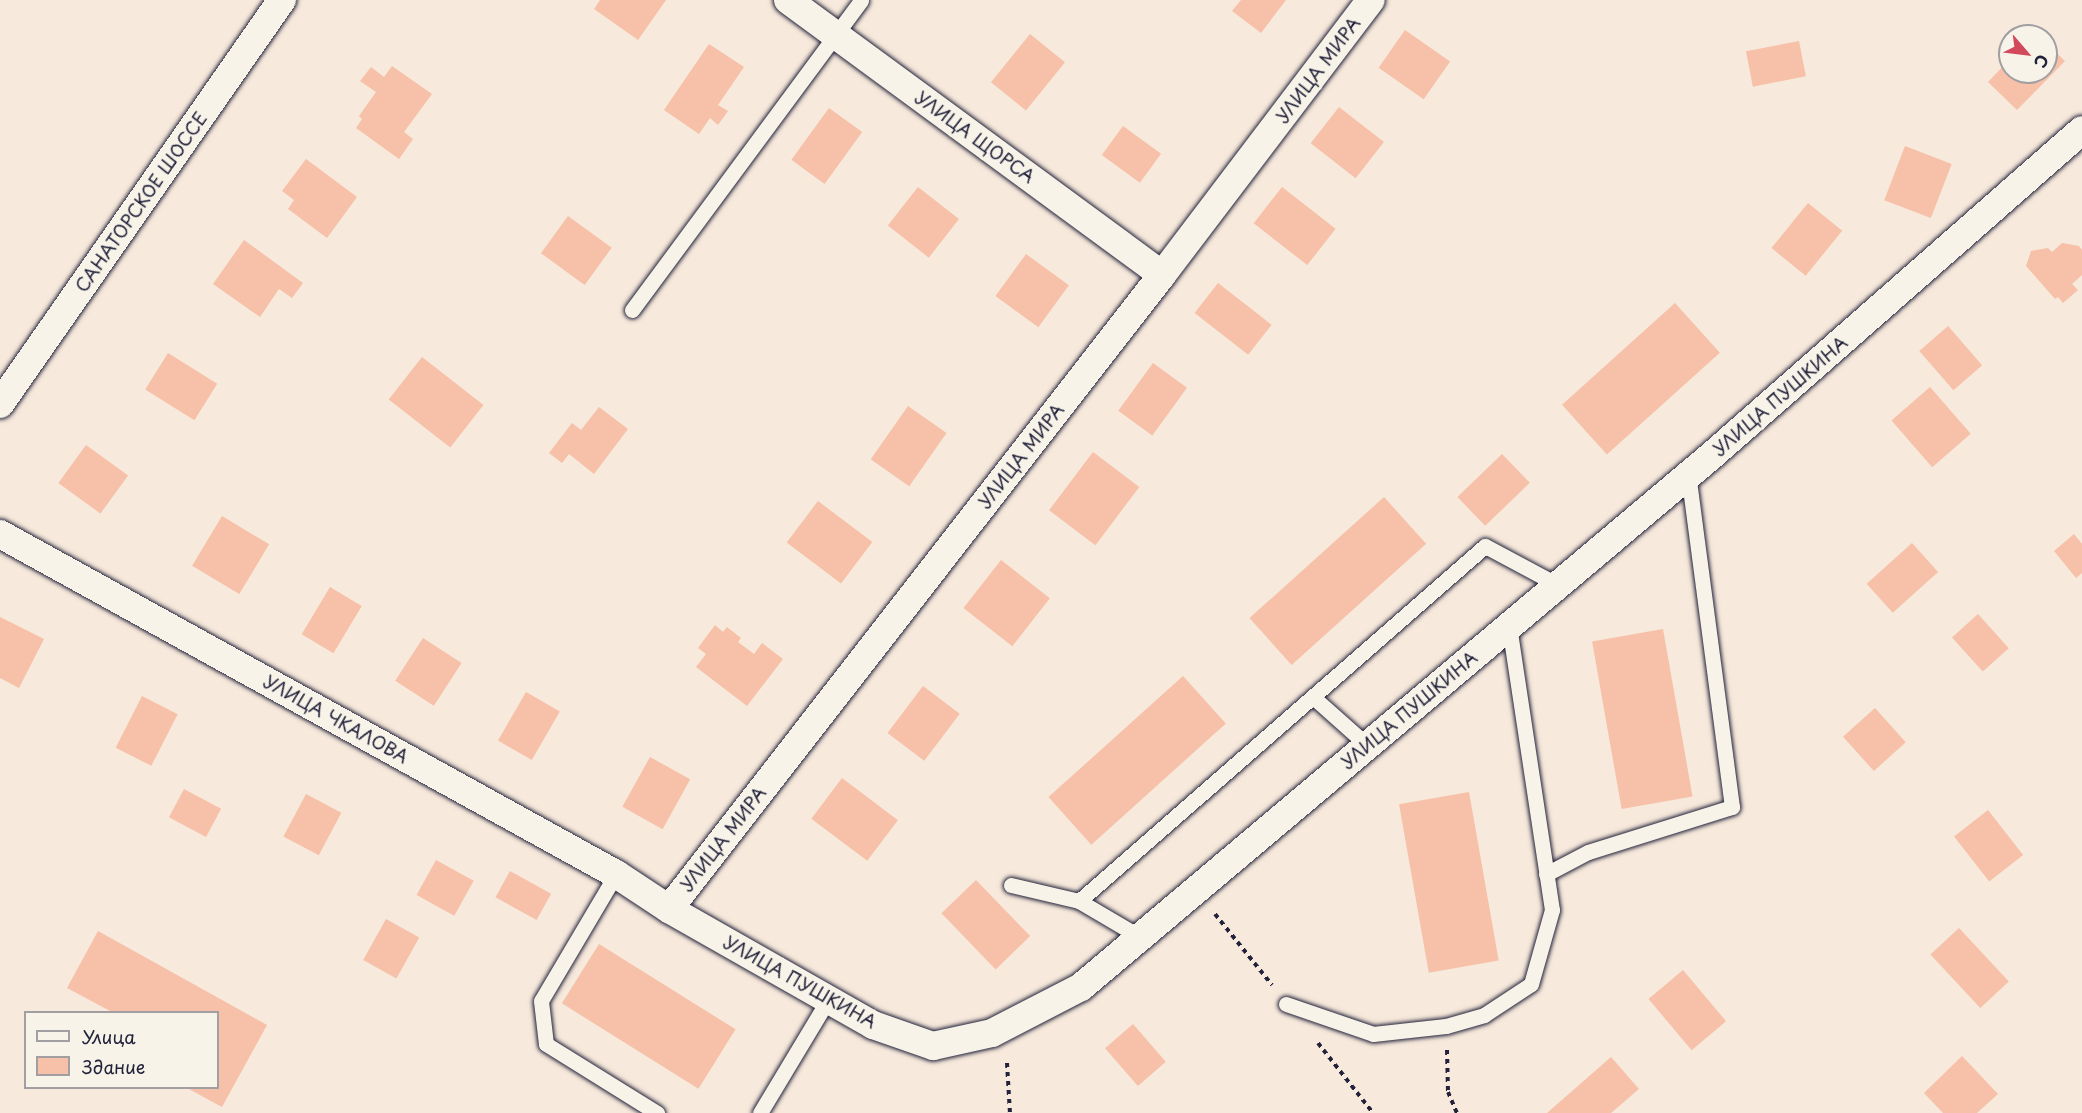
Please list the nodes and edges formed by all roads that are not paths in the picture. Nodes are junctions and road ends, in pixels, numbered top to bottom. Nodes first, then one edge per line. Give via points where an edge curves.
1 (282, 0) edge
2 (788, 0) edge
3 (861, 0) edge
4 (1371, 0) edge
5 (835, 34) junction
6 (2082, 130) edge
7 (1162, 275) junction
8 (632, 310) dead end
9 (0, 404) edge
10 (1688, 476) junction
11 (0, 534) edge
12 (1558, 585) junction
13 (1509, 626) junction
14 (1313, 697) junction
15 (1368, 746) junction
16 (616, 874) junction
17 (1546, 874) junction
18 (1011, 885) dead end
19 (1079, 901) junction
20 (669, 909) junction
21 (1140, 937) junction
22 (828, 1000) junction
23 (1286, 1004) road end
24 (657, 1113) edge
25 (760, 1113) edge

1 - 9 street, САНАТОРСКОЕ ШОССЕ
2 - 5 street, УЛИЦА ЩОРСА
3 - 5 lane
4 - 7 street, УЛИЦА МИРА
5 - 7 street, УЛИЦА ЩОРСА
5 - 8 lane
6 - 10 street, УЛИЦА ПУШКИНА
7 - 20 street, УЛИЦА МИРА
10 - 12 street, УЛИЦА ПУШКИНА
10 - 17 lane via 1732,807 1588,852
11 - 16 street, УЛИЦА ЧКАЛОВА
12 - 13 street, УЛИЦА ПУШКИНА
12 - 14 lane via 1485,546
13 - 15 street, УЛИЦА ПУШКИНА
13 - 17 lane
14 - 15 lane
14 - 19 lane
15 - 21 street, УЛИЦА ПУШКИНА
16 - 20 street, УЛИЦА ЧКАЛОВА
16 - 24 lane via 541,1001 546,1044
17 - 23 lane via 1552,910 1532,984 1484,1015 1446,1026 1373,1034
18 - 19 lane
19 - 21 lane
20 - 22 street, УЛИЦА ПУШКИНА
21 - 22 street, УЛИЦА ПУШКИНА via 1081,987 992,1033 933,1046 873,1025
22 - 25 lane

